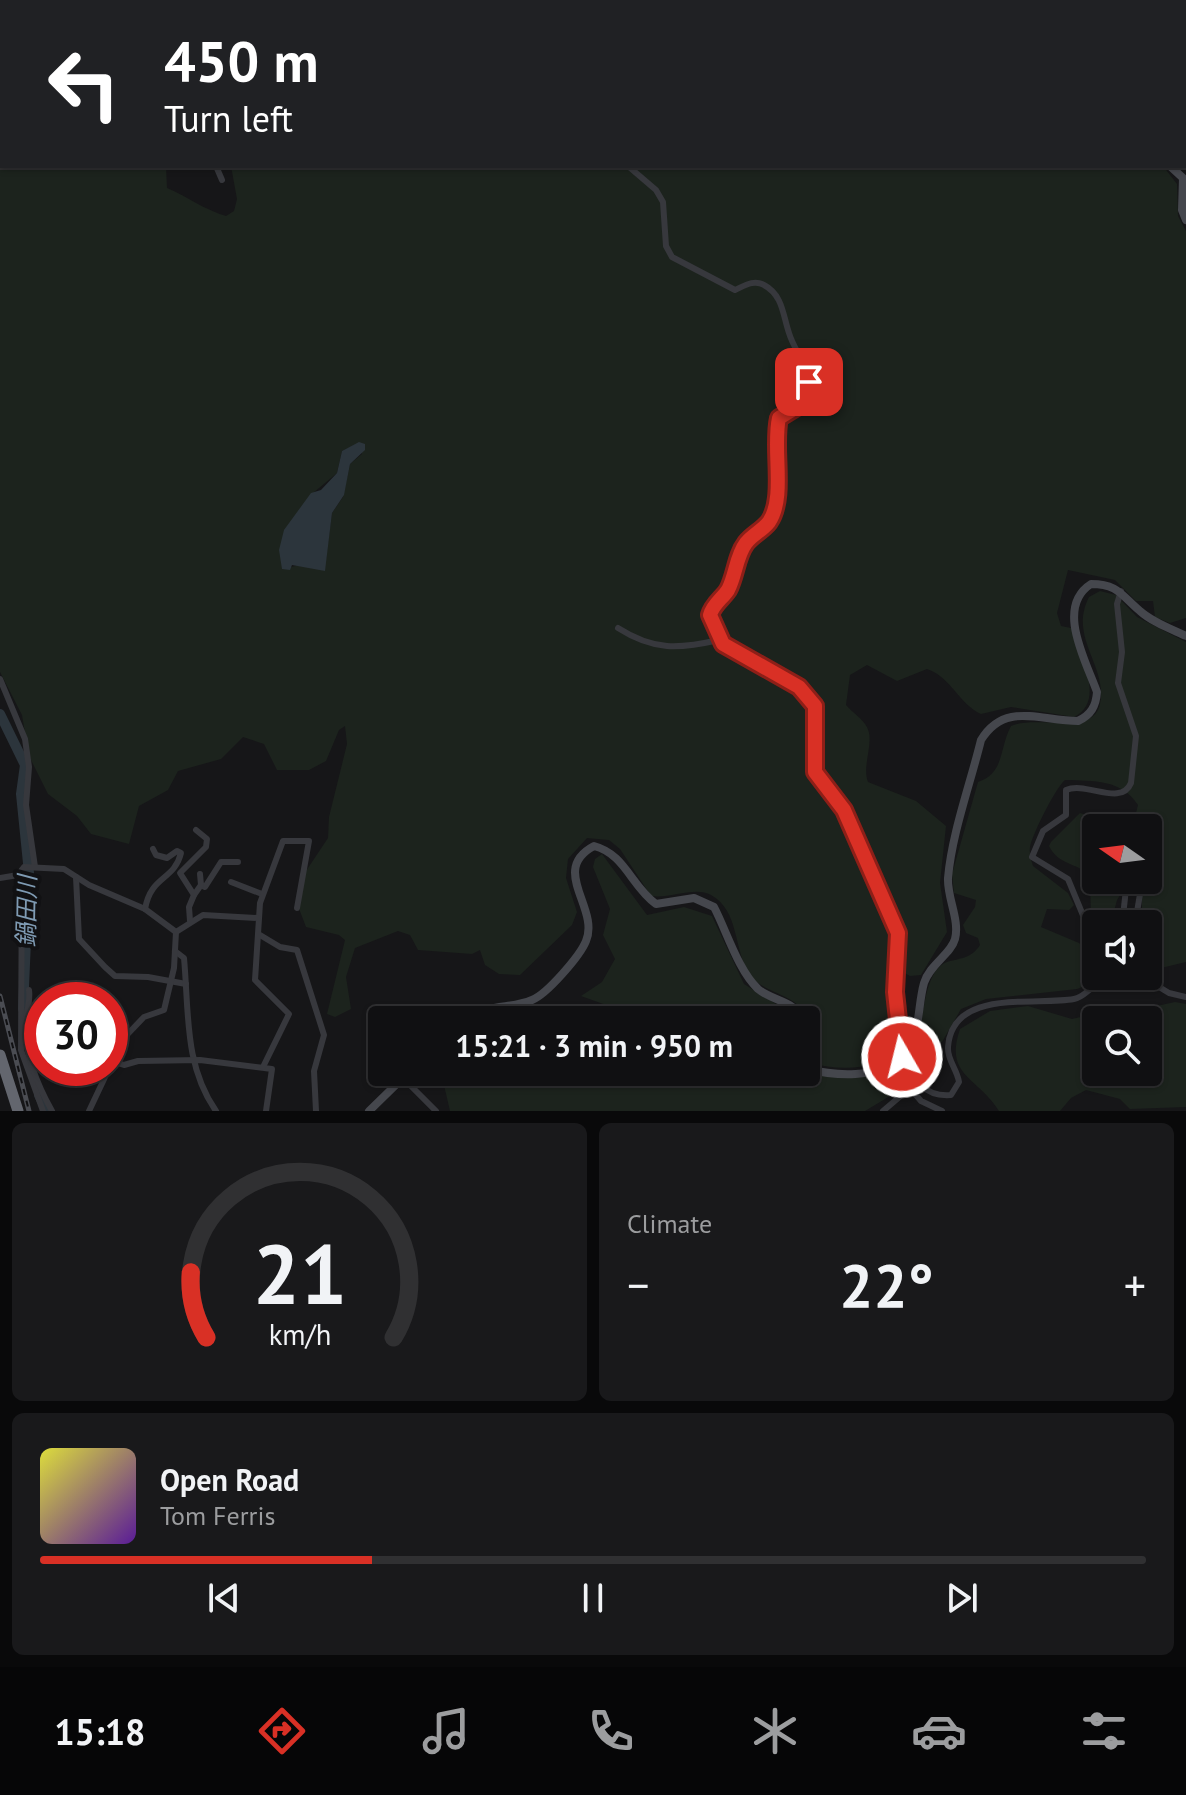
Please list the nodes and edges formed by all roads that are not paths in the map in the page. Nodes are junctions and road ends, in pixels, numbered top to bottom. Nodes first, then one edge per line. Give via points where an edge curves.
1 (217, 168) edge
2 (630, 168) edge
3 (1172, 168) edge
4 (222, 180) dead end
5 (1186, 220) edge
6 (1121, 591) junction
7 (618, 628) dead end
8 (1186, 636) edge
9 (719, 640) junction
10 (0, 679) edge
11 (196, 830) dead end
12 (153, 849) dead end
13 (238, 862) dead end
14 (34, 867) junction
15 (23, 868) junction
16 (178, 870) junction
17 (200, 874) dead end
18 (76, 877) junction
19 (0, 878) edge
20 (231, 882) dead end
21 (201, 885) junction
22 (262, 894) junction
23 (194, 895) junction
24 (297, 908) dead end
25 (145, 909) junction
26 (1124, 910) edge
27 (1137, 910) edge
28 (1082, 913) edge
29 (258, 918) junction
30 (190, 921) junction
31 (176, 932) junction
32 (260, 935) junction
33 (175, 951) junction
34 (171, 982) junction
35 (186, 984) junction
36 (1162, 989) edge
37 (1089, 990) edge
38 (1186, 997) edge
39 (494, 1006) edge
40 (792, 1006) edge
41 (128, 1038) edge
42 (24, 1045) edge
43 (902, 1057) junction
44 (1, 1060) edge
45 (193, 1062) junction
46 (128, 1064) edge
47 (263, 1067) junction
48 (820, 1071) edge
49 (36, 1086) edge
50 (40, 1086) edge
51 (102, 1086) edge
52 (395, 1086) edge
53 (415, 1086) edge
54 (910, 1088) junction
55 (18, 1111) edge
56 (43, 1111) edge
57 (52, 1111) edge
58 (89, 1111) edge
59 (216, 1111) edge
60 (266, 1111) edge
61 (316, 1111) edge
62 (369, 1111) edge
63 (436, 1111) edge
64 (883, 1111) edge
65 (942, 1111) edge

1 - 4 street
2 - 9 street via 663,202 666,246 672,257 735,290 753,283 766,285 779,300 789,336 808,370 805,402 779,418 779,491 770,520 744,545 728,590 712,607
3 - 5 street via 1183,178
6 - 8 street via 1141,613
6 - 28 street via 1118,683 1136,736 1131,783 1120,795 1075,786 1066,790 1066,815 1043,831 1032,857 1068,879
6 - 43 street via 1110,584 1091,584 1073,605 1075,628 1097,692 1088,716 1067,721 1009,715 989,727 981,740 949,869 956,936 924,982 916,1030
7 - 9 street via 673,649
9 - 43 street via 804,691 815,706 815,772 844,810 898,933 895,992
10 - 14 street via 25,739
11 - 16 street via 207,839 206,847
12 - 16 street via 167,858 181,853
13 - 21 street via 221,862 205,887
14 - 15 street
14 - 18 street via 64,869
15 - 19 street via 18,875
15 - 42 street
16 - 23 street
16 - 25 street via 148,891
17 - 21 street
18 - 25 street
18 - 34 street via 79,939 115,976
20 - 22 street
21 - 23 street
22 - 24 street via 283,841 309,841
22 - 29 street
23 - 30 street
25 - 31 street
26 - 27 street via 1129,886 1138,888
29 - 30 street via 203,915
29 - 32 street
30 - 31 street
31 - 33 street
32 - 47 street via 255,980 289,1014
32 - 61 street via 297,950 322,1024 314,1071
33 - 34 street
33 - 35 street via 184,958
34 - 35 street
34 - 41 street via 164,1010 144,1017
35 - 45 street
36 - 38 street
37 - 43 street via 1078,998 985,1003 968,1013 951,1034 948,1048 959,1082 951,1095 928,1092 917,1084 907,1057
39 - 40 street via 534,1000 579,953 589,930 574,869 579,856 594,846 612,852 640,893 656,904 694,898 714,907 749,978 760,991
43 - 48 street via 875,1072
43 - 54 street via 911,1074
44 - 55 highway
45 - 46 street
45 - 47 street
45 - 59 street via 200,1088
47 - 60 street via 272,1069
49 - 56 street
50 - 57 street
51 - 58 street
52 - 62 street
53 - 63 street
54 - 64 street
54 - 65 street via 921,1101

